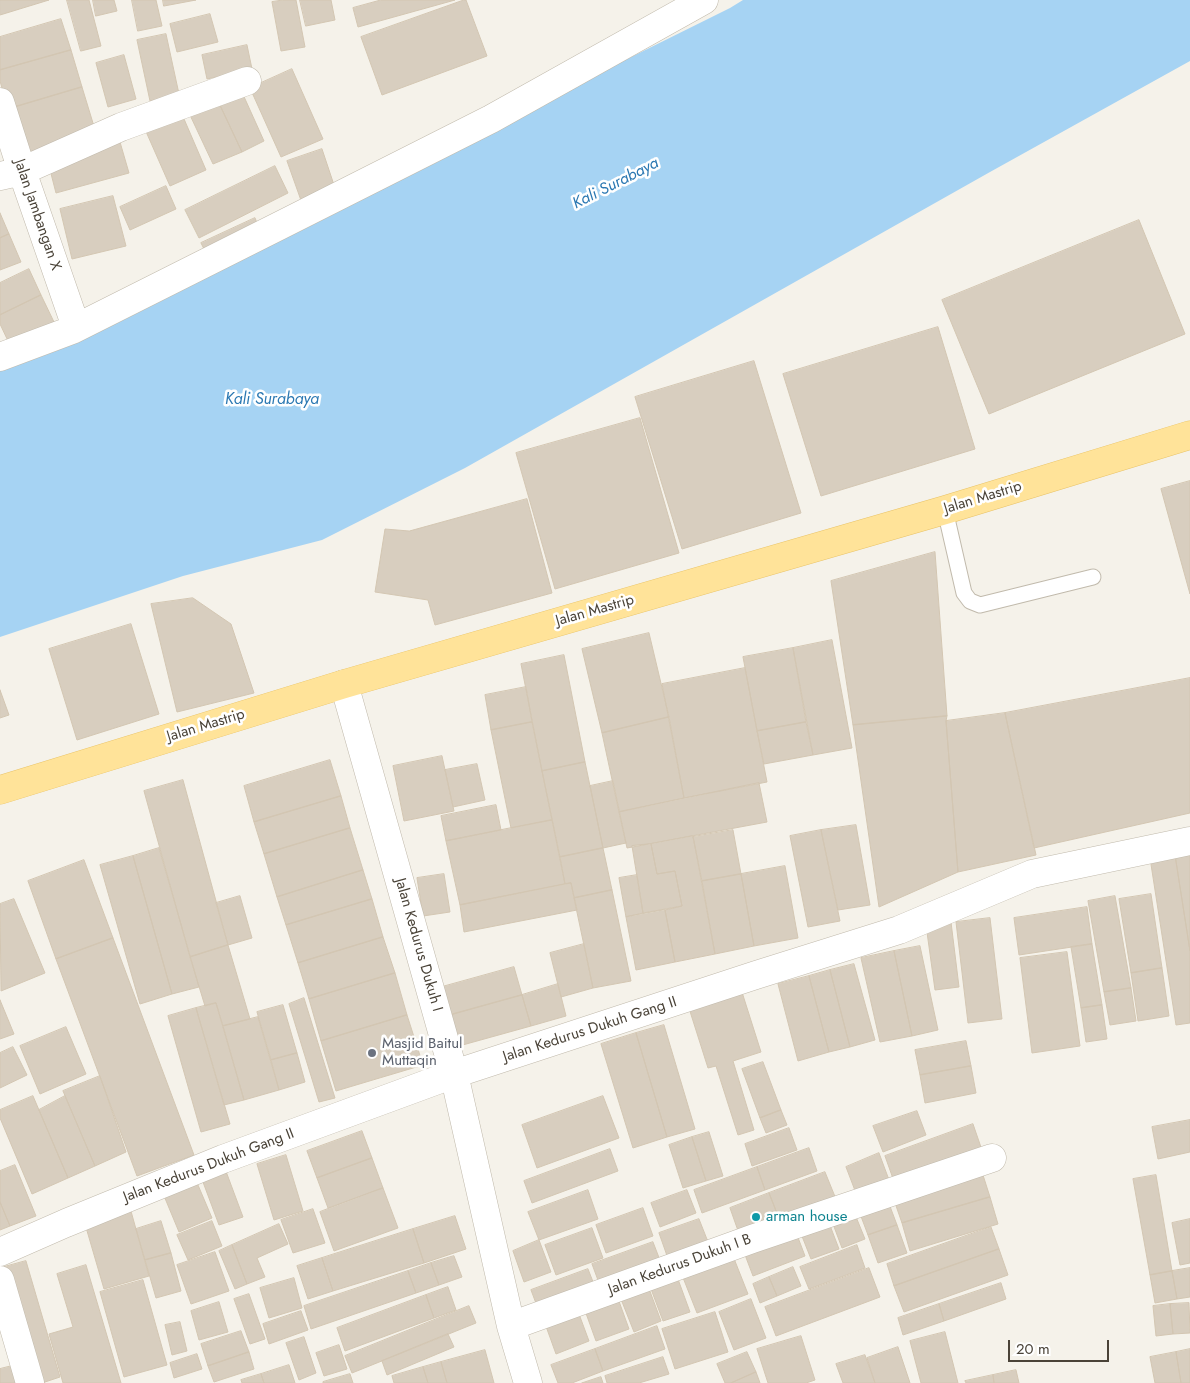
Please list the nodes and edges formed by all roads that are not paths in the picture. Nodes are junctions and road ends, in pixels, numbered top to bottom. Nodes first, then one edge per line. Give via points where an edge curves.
1 (704, 0) edge
2 (247, 82) dead end
3 (0, 102) edge
4 (11, 173) edge
5 (76, 327) junction
6 (0, 357) edge
7 (1190, 435) edge
8 (944, 510) junction
9 (1094, 577) dead end
10 (344, 684) junction
11 (0, 790) edge
12 (1190, 841) edge
13 (454, 1074) junction
14 (992, 1158) dead end
15 (0, 1252) edge
16 (0, 1280) edge
17 (511, 1326) junction
18 (30, 1383) edge
19 (528, 1383) edge

1 - 5 street via 491,119
2 - 4 street via 121,127
3 - 4 street, Jalan Jambangan X
4 - 5 street, Jalan Jambangan X
5 - 6 street
7 - 8 main road, Jalan Mastrip
8 - 9 lane via 964,593 970,602 980,605
8 - 10 main road, Jalan Mastrip
10 - 11 main road, Jalan Mastrip
10 - 13 street, Jalan Kedurus Dukuh I
12 - 13 street, Jalan Kedurus Dukuh Gang II via 1032,874 899,930
13 - 15 street, Jalan Kedurus Dukuh Gang II via 223,1158
13 - 17 street, Jalan Kedurus Dukuh I
14 - 17 street, Jalan Kedurus Dukuh I B via 752,1239
16 - 18 street
17 - 19 street, Jalan Kedurus Dukuh I

